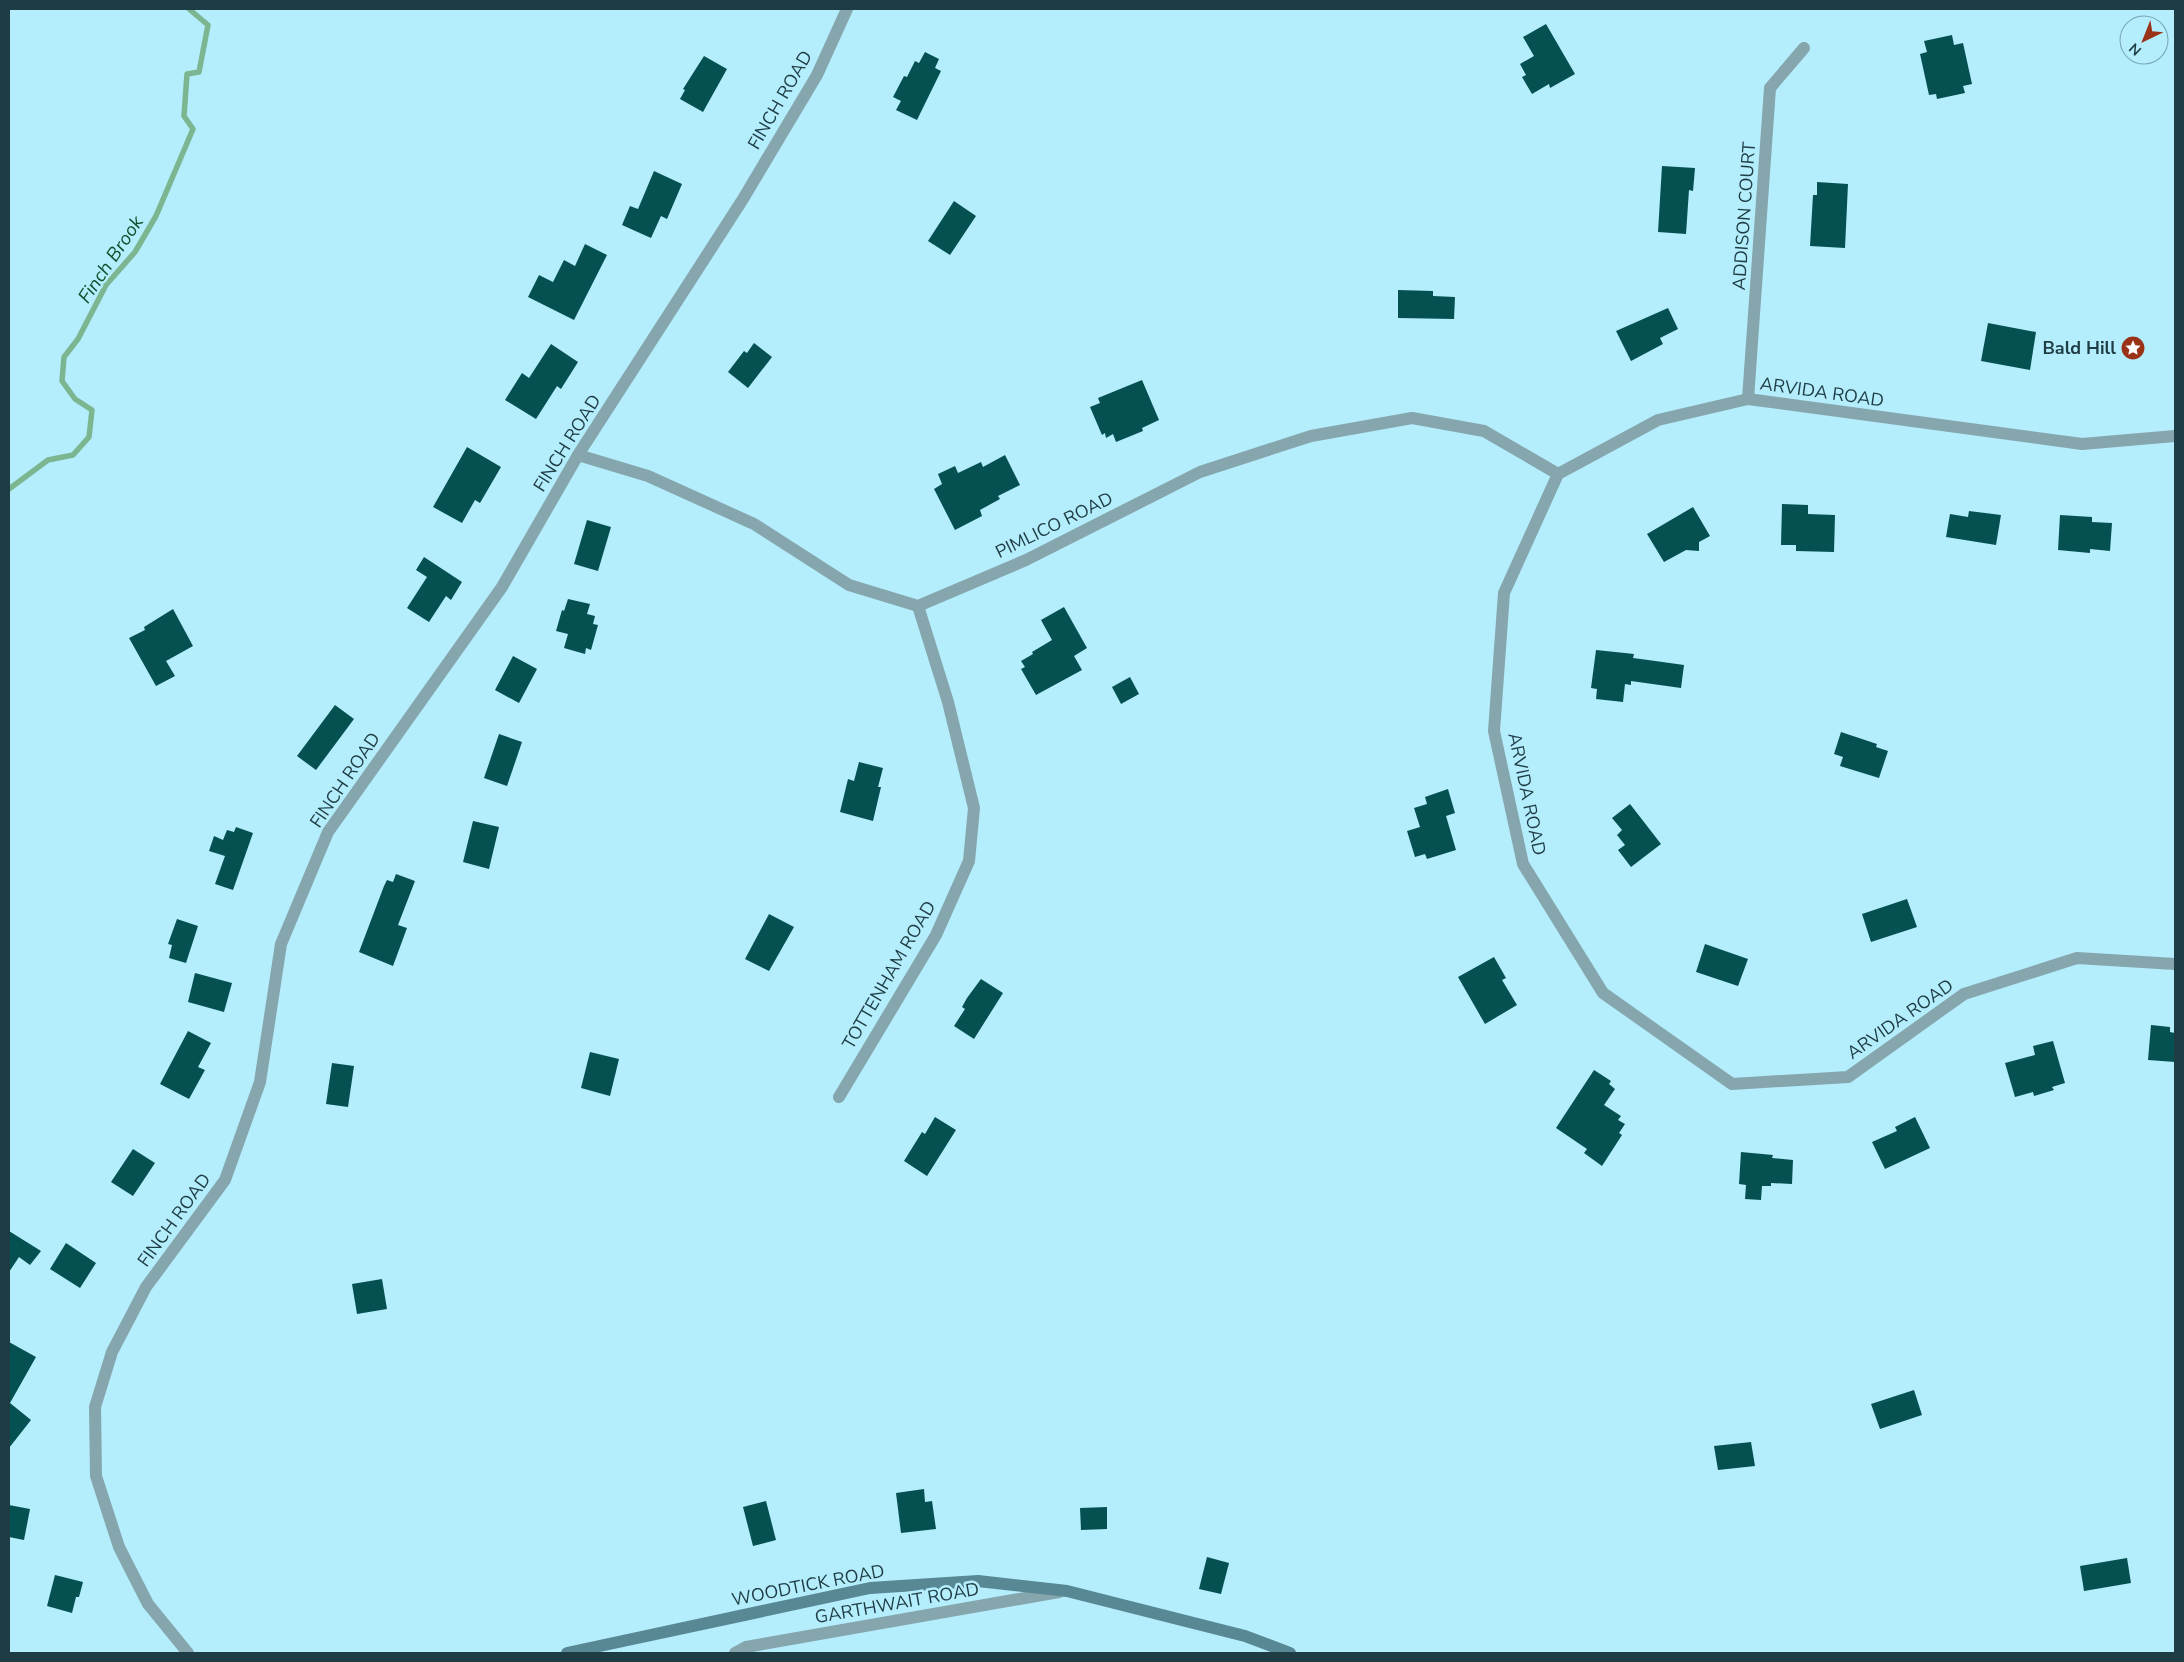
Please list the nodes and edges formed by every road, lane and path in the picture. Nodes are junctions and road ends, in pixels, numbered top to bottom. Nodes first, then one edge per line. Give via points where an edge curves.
1 (847, 9) edge
2 (1804, 48) dead end
3 (1748, 399) junction
4 (2175, 436) edge
5 (578, 455) junction
6 (1558, 474) junction
7 (918, 606) junction
8 (2175, 964) edge
9 (838, 1097) dead end
10 (1067, 1591) junction
11 (188, 1653) edge
12 (567, 1653) edge
13 (735, 1653) edge
14 (1290, 1653) edge

1 - 5 street, FINCH ROAD via 817,75 748,191
2 - 3 street, ADDISON COURT via 1770,88
3 - 4 street, ARVIDA ROAD via 2082,444
3 - 6 street, ARVIDA ROAD via 1658,420
5 - 7 street via 657,480 754,524 848,584
5 - 11 street, FINCH ROAD via 502,586 328,832 281,944 260,1082 225,1180 146,1287 112,1352 95,1407 96,1476 119,1547 148,1604
6 - 7 street, PIMLICO ROAD via 1484,431 1412,418 1311,436 1200,472 1026,560
6 - 8 street, ARVIDA ROAD via 1504,593 1494,731 1523,864 1603,993 1732,1084 1848,1077 1964,994 2077,958
7 - 9 street, TOTTENHAM ROAD via 948,702 974,808 969,861 936,935
10 - 12 main road, WOODTICK ROAD via 978,1581 870,1588
10 - 13 street, GARTHWAIT ROAD via 746,1647
10 - 14 main road, WOODTICK ROAD via 1245,1636

